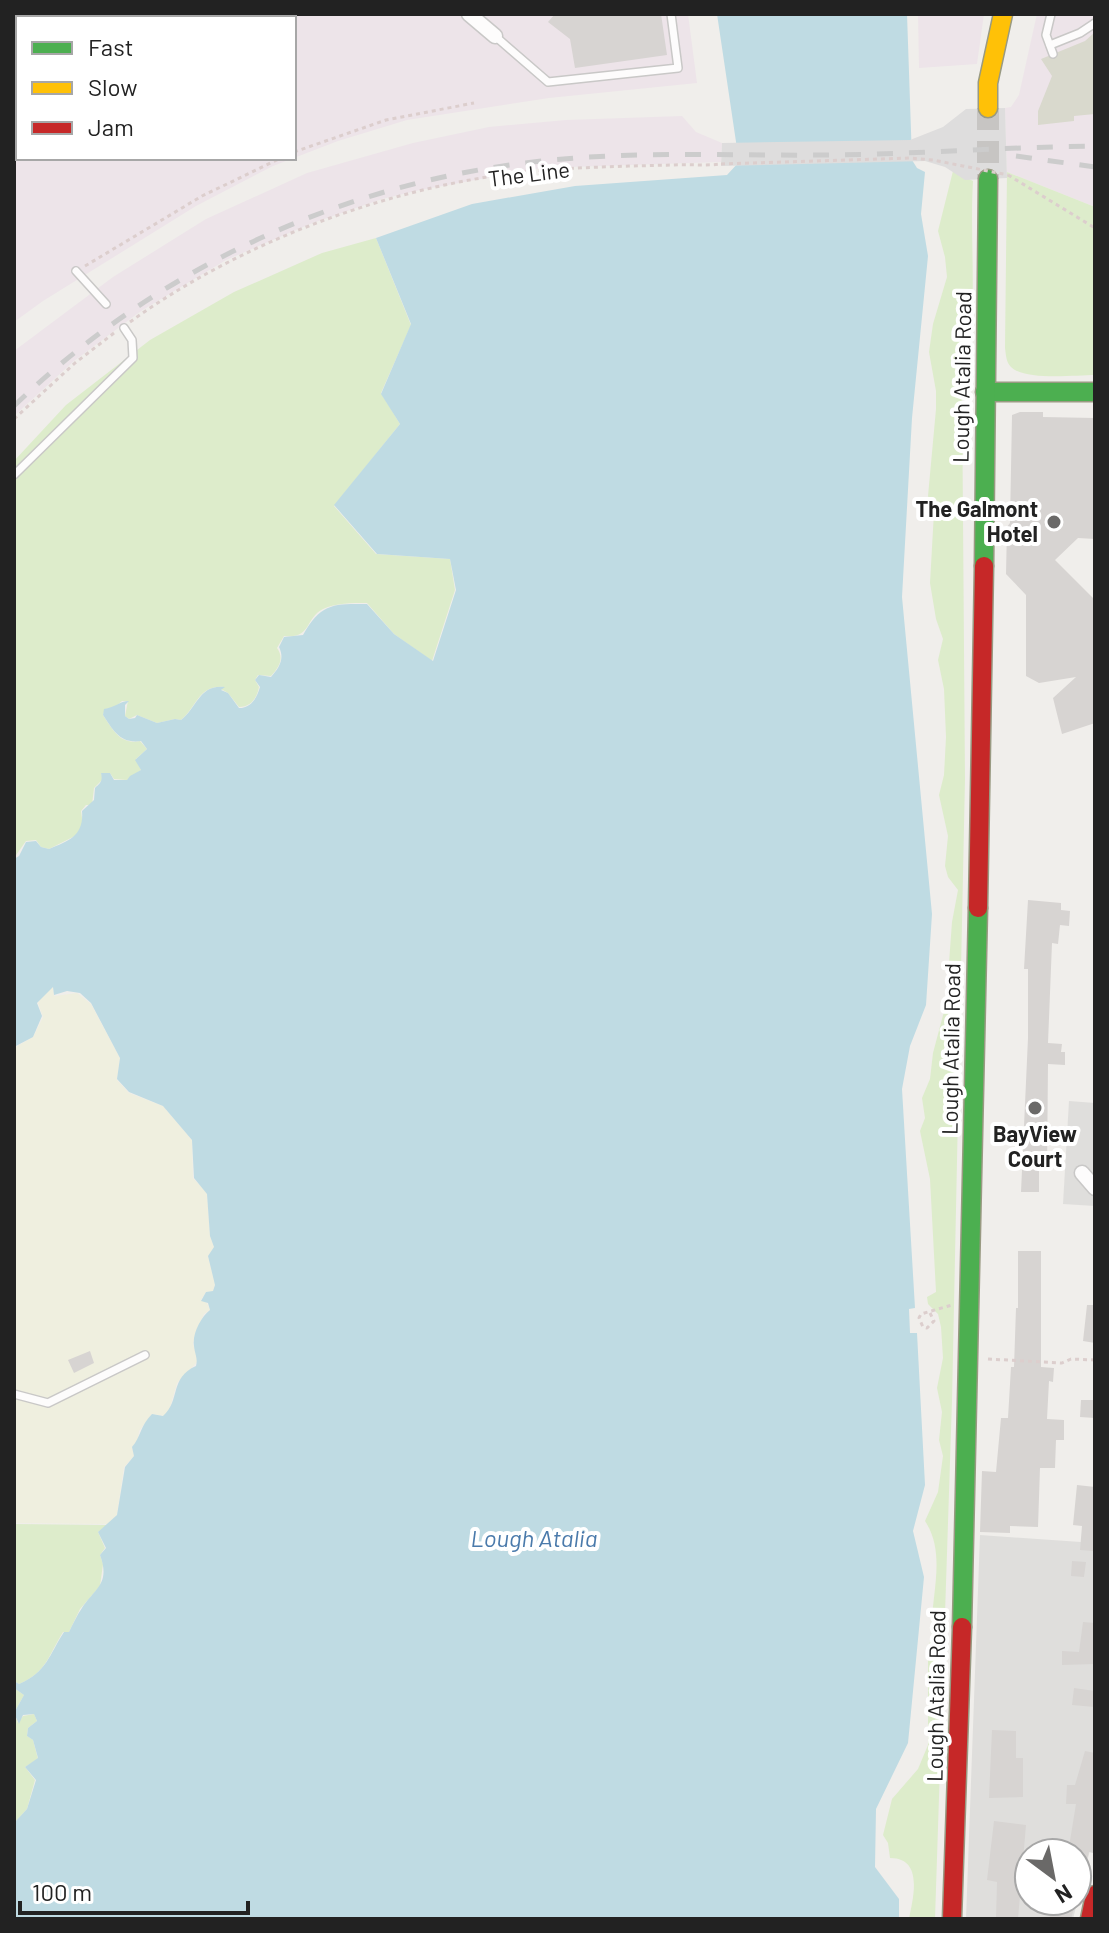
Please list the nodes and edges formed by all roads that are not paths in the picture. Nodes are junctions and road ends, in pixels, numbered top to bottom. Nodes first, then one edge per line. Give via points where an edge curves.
1 (469, 14) edge
2 (671, 14) edge
3 (1003, 14) edge
4 (1051, 14) edge
5 (1095, 23) edge
6 (495, 36) joint
7 (1050, 45) junction
8 (1053, 54) dead end
9 (988, 108) tunnel mouth
10 (988, 179) tunnel mouth
11 (76, 271) road end
12 (106, 304) dead end
13 (124, 328) dead end
14 (985, 392) junction
15 (1095, 392) edge
16 (14, 475) edge
17 (1082, 1173) dead end
18 (1095, 1188) edge
19 (145, 1355) dead end
20 (14, 1394) edge
21 (1095, 1895) edge
22 (952, 1919) edge
23 (1090, 1919) edge

1 - 6 street
2 - 6 lane via 678,68 548,82
3 - 9 street
4 - 7 lane via 1046,35
5 - 7 lane
7 - 8 lane
10 - 14 street, Lough Atalia Road
11 - 12 lane
13 - 16 lane via 132,340 133,358
14 - 15 street
14 - 22 street, Lough Atalia Road via 983,693
17 - 18 street
19 - 20 lane via 48,1403
21 - 23 street

